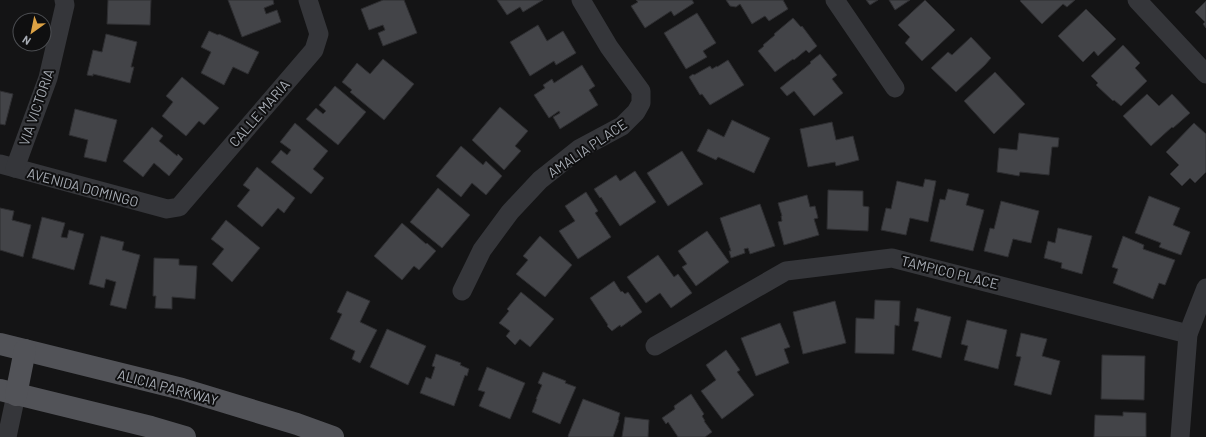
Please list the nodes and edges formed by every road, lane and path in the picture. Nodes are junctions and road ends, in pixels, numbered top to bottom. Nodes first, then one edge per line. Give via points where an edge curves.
1 (64, 0) edge
2 (308, 0) edge
3 (581, 0) edge
4 (835, 0) edge
5 (1137, 0) edge
6 (1206, 74) edge
7 (895, 88) dead end
8 (8, 166) edge
9 (167, 210) joint
10 (1206, 288) edge
11 (462, 291) dead end
12 (1188, 334) junction
13 (0, 344) edge
14 (655, 346) dead end
15 (25, 350) junction
16 (8, 392) edge
17 (7, 437) edge
18 (185, 437) edge
19 (333, 437) edge
20 (1180, 437) edge

1 - 8 street, VIA VICTORIA via 48,78
2 - 9 street, CALLE MARIA via 319,34 314,50 179,207
3 - 11 street, AMALIA PLACE via 609,47 641,91 641,103 622,126 579,149 535,185 510,212 482,250
4 - 7 street
5 - 6 street
8 - 9 street, AVENIDA DOMINGO
10 - 12 street
12 - 14 street, TAMPICO PLACE via 892,258 786,271
12 - 20 street
13 - 15 main road, ALICIA PARKWAY
15 - 16 main road
15 - 19 main road, ALICIA PARKWAY via 182,389
16 - 17 street
16 - 18 main road

